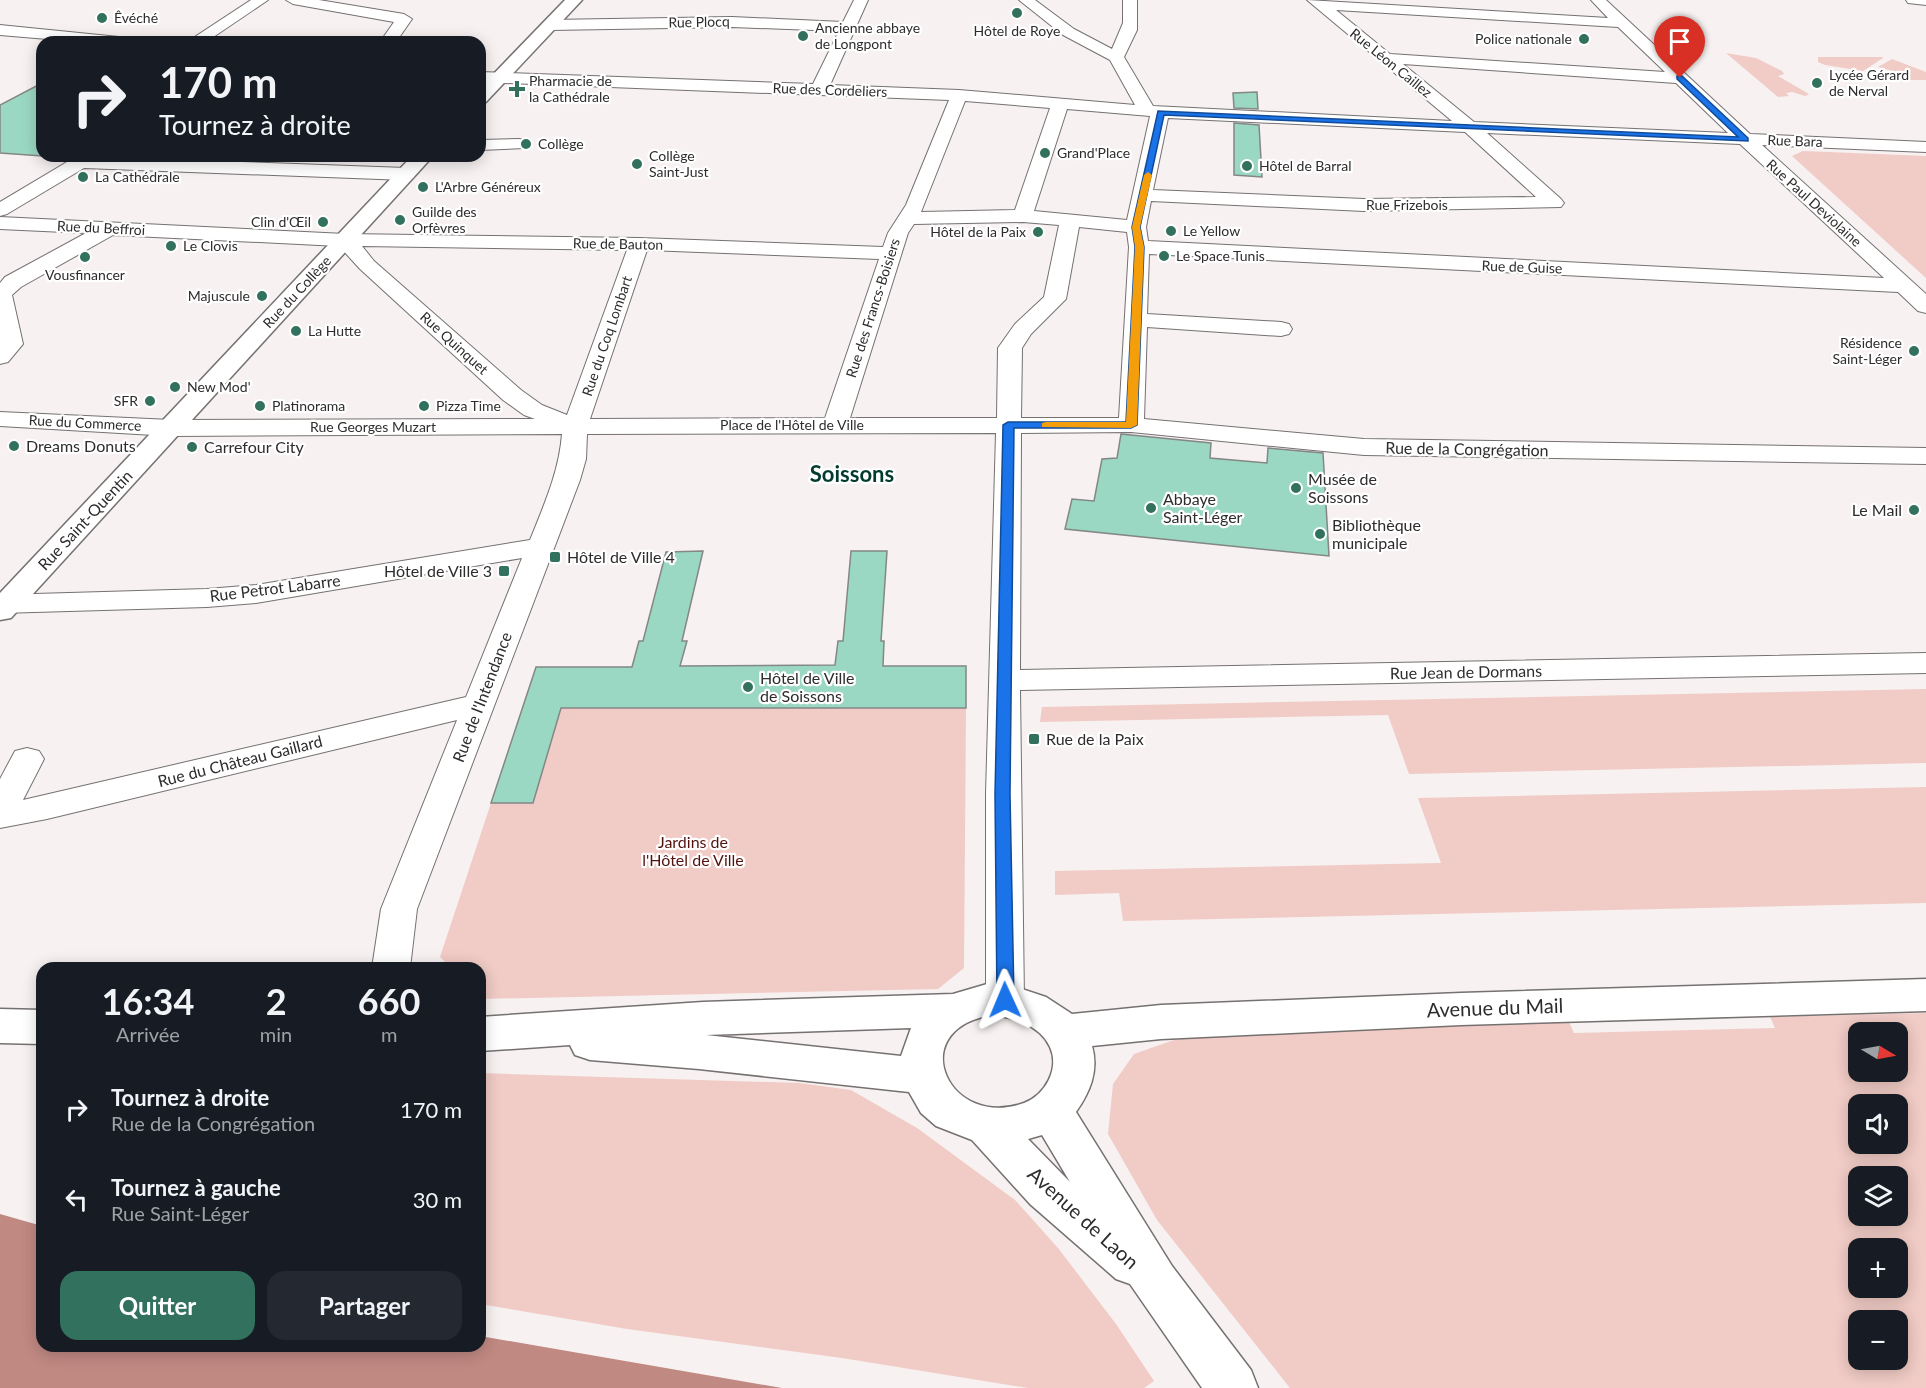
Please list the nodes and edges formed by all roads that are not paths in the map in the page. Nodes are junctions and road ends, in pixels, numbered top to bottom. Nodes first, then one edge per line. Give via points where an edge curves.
1 (261, 0) edge
2 (293, 0) edge
3 (574, 0) edge
4 (861, 0) edge
5 (1026, 0) edge
6 (1130, 0) edge
7 (1598, 0) edge
8 (1913, 0) edge
9 (1926, 1) edge
10 (1317, 3) edge
11 (1623, 23) junction
12 (550, 25) junction
13 (848, 27) junction
14 (0, 30) edge
15 (73, 36) edge
16 (204, 36) edge
17 (392, 36) edge
18 (1116, 57) junction
19 (1385, 58) junction
20 (486, 77) edge
21 (499, 78) junction
22 (1680, 78) junction
23 (819, 90) junction
24 (486, 92) edge
25 (959, 95) junction
26 (1060, 104) junction
27 (1154, 112) junction
28 (1469, 126) junction
29 (1745, 139) junction
30 (519, 144) dead end
31 (486, 145) edge
32 (1926, 147) edge
33 (81, 162) edge
34 (150, 162) edge
35 (417, 162) edge
36 (406, 174) junction
37 (1144, 195) junction
38 (0, 210) edge
39 (1023, 216) junction
40 (910, 218) junction
41 (1070, 220) junction
42 (0, 223) edge
43 (110, 228) junction
44 (1138, 237) junction
45 (345, 240) junction
46 (639, 244) junction
47 (890, 253) junction
48 (1905, 286) junction
49 (1926, 306) edge
50 (1136, 321) junction
51 (1281, 329) dead end
52 (0, 357) edge
53 (0, 418) edge
54 (835, 425) junction
55 (1008, 425) junction
56 (1131, 425) junction
57 (576, 427) junction
58 (171, 428) junction
59 (1926, 456) edge
60 (542, 546) junction
61 (2, 607) edge
62 (1926, 663) edge
63 (1006, 680) junction
64 (479, 704) junction
65 (27, 759) dead end
66 (0, 811) edge
67 (0, 816) edge
68 (392, 962) edge
69 (1926, 995) edge
70 (1005, 1000) junction
71 (954, 1010) junction
72 (0, 1026) edge
73 (36, 1027) edge
74 (1064, 1032) junction
75 (486, 1034) edge
76 (486, 1034) edge
77 (922, 1076) junction
78 (1051, 1110) junction
79 (988, 1126) junction
80 (1155, 1282) junction
81 (1233, 1388) edge

1 - 16 street
2 - 17 street via 404,19
3 - 12 main road
4 - 13 street
5 - 18 street via 1087,44
6 - 18 street via 1133,19
7 - 11 street, Rue Paul Deviolaine
8 - 9 street
10 - 11 street
10 - 19 street, Rue Léon Caillez
11 - 22 street, Rue Paul Deviolaine
12 - 13 street, Rue Plocq via 732,21
12 - 21 main road
13 - 23 street
14 - 15 street
18 - 27 street
19 - 22 street
19 - 28 street, Rue Léon Caillez
20 - 21 street, Rue des Cordeliers
21 - 23 street, Rue des Cordeliers
21 - 24 main road
22 - 29 street, Rue Paul Deviolaine
23 - 25 street, Rue des Cordeliers
25 - 26 street, Rue des Cordeliers
25 - 40 street, Rue des Francs-Boisiers
26 - 27 street, Rue des Cordeliers
26 - 39 street
27 - 28 street, Rue Bara
27 - 37 street
28 - 29 street, Rue Bara
28 - 37 street, Rue Frizebois via 1554,203 1364,205
29 - 32 street, Rue Bara
29 - 48 street, Rue Paul Deviolaine
30 - 31 street
33 - 38 street
34 - 36 street
35 - 36 main road, Rue du Collège
36 - 45 main road, Rue du Collège
37 - 44 street
39 - 40 street, Rue de Guise
39 - 41 street, Rue de Guise
40 - 47 street, Rue des Francs-Boisiers
41 - 44 street, Rue de Guise
41 - 55 street via 1055,299 1023,328 1010,348
42 - 43 street, Rue du Beffroi
43 - 45 street, Rue du Beffroi
43 - 52 street via 13,282 1,294 12,344
44 - 48 street, Rue de Guise
44 - 50 street
45 - 46 street, Rue de Bauton
45 - 57 street, Rue Quinquet via 367,265 512,396 532,410
45 - 58 main road, Rue du Collège
46 - 47 street, Rue de Bauton
46 - 57 street, Rue du Coq Lombart
47 - 54 street, Rue des Francs-Boisiers
48 - 49 street, Rue Paul Deviolaine
50 - 51 street
50 - 56 street
53 - 58 street, Rue du Commerce
54 - 55 street, Place de l'Hôtel de Ville
54 - 57 street, Place de l'Hôtel de Ville
55 - 56 street, Rue de la Congrégation
55 - 63 street
56 - 59 street, Rue de la Congrégation via 1364,447
57 - 58 street, Rue Georges Muzart
57 - 60 street, Rue de l'Intendance via 573,459
58 - 61 main road, Rue Saint-Quentin
60 - 61 street, Rue Petrot Labarre via 256,594
60 - 64 street, Rue de l'Intendance
62 - 63 street, Rue Jean de Dormans
63 - 70 street
64 - 67 street, Rue du Château Gaillard
64 - 68 street, Rue de l'Intendance via 399,909
65 - 66 street
69 - 74 main road, Avenue du Mail via 1369,1013 1161,1022
70 - 71 main road via 979,1001
70 - 74 main road via 1039,1010
71 - 75 main road via 703,1019
71 - 77 main road via 933,1028 922,1050
72 - 73 main road
74 - 78 main road via 1075,1058 1070,1086
76 - 77 main road
77 - 79 main road via 934,1099 958,1118
78 - 79 main road via 1022,1124
78 - 80 main road, Avenue de Laon
79 - 80 main road, Avenue de Laon via 1046,1190
80 - 81 main road, Avenue de Laon

